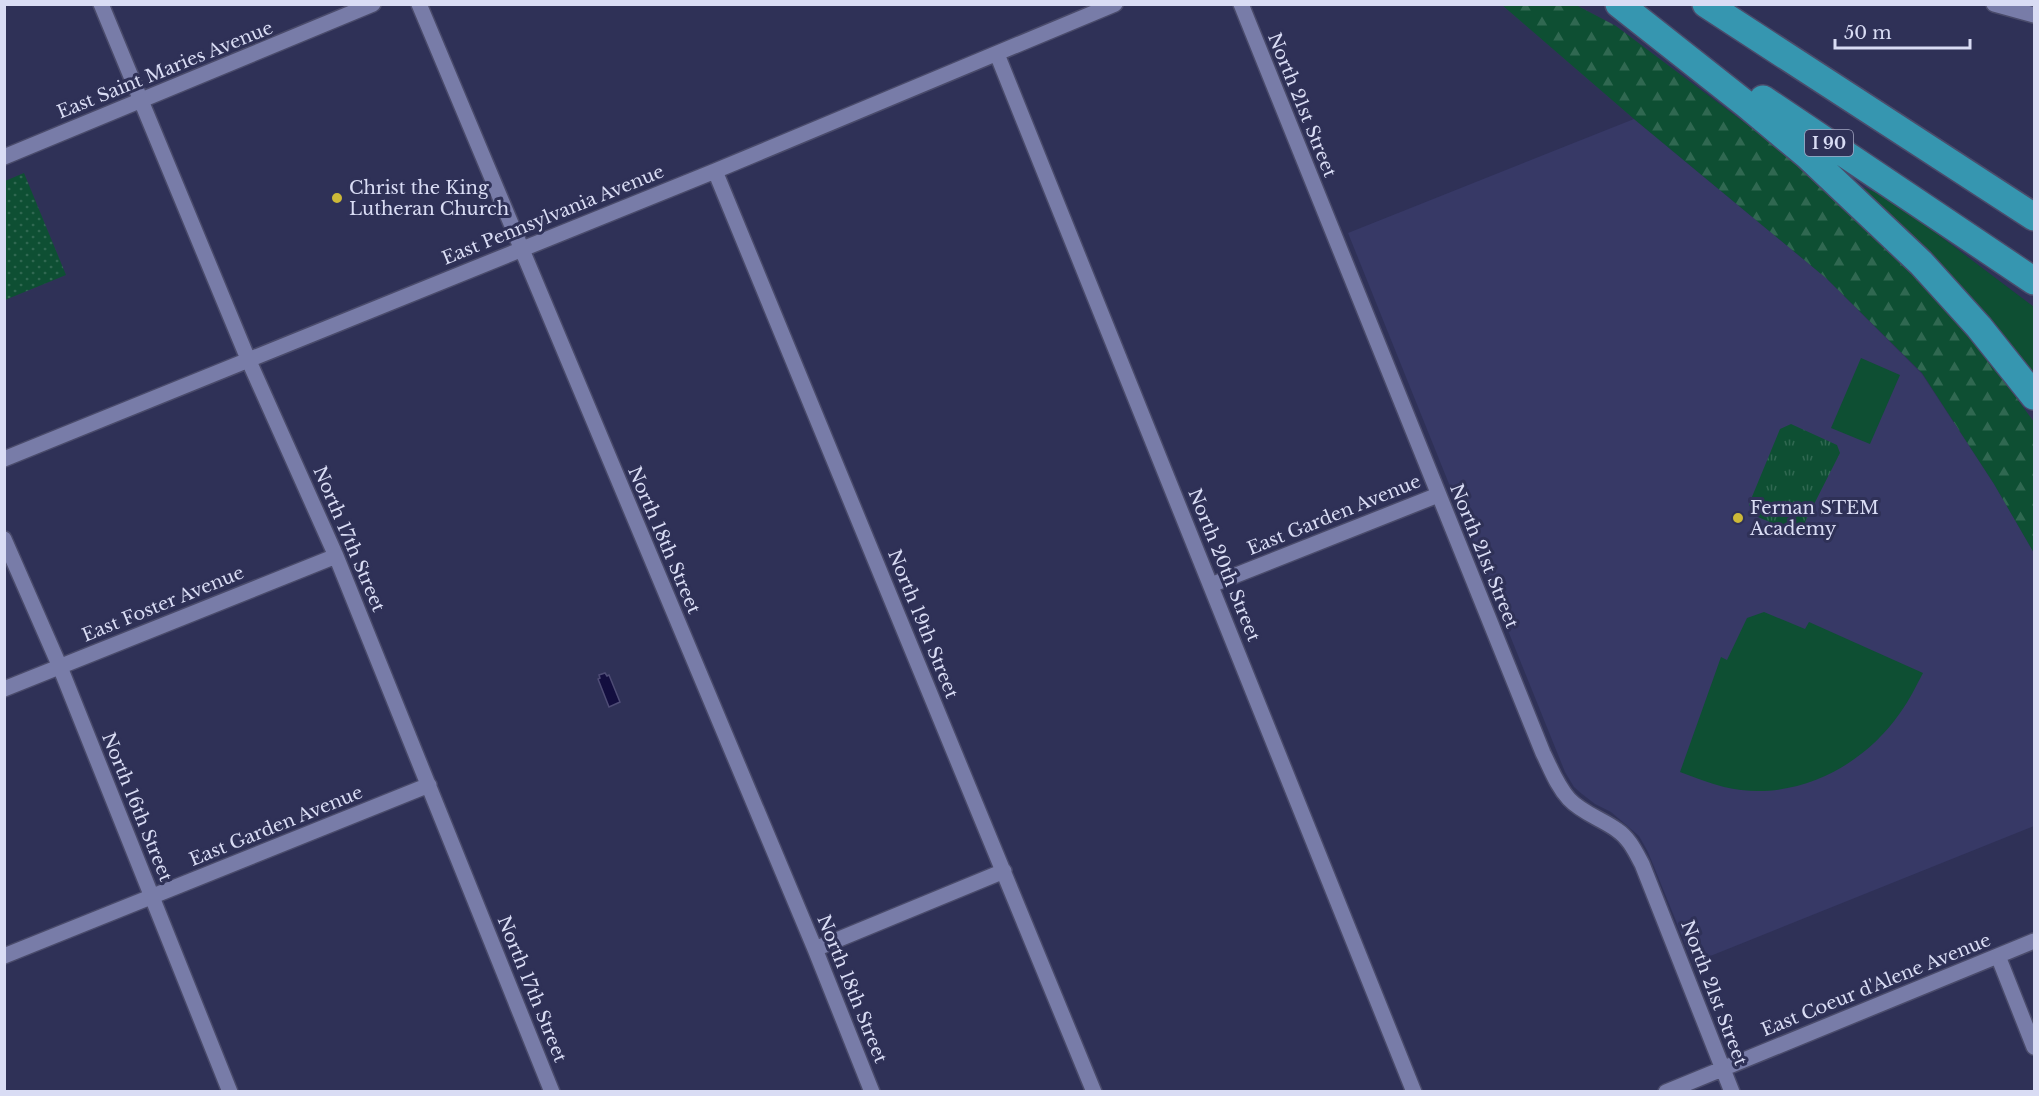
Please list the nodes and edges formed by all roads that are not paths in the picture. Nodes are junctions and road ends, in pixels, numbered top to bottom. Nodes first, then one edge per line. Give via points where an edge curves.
1 (101, 4) edge
2 (374, 4) edge
3 (419, 4) edge
4 (1115, 4) edge
5 (1241, 4) edge
6 (1621, 4) edge
7 (1706, 4) edge
8 (1995, 4) edge
9 (2034, 15) edge
10 (997, 54) junction
11 (140, 101) junction
12 (4, 157) edge
13 (714, 171) junction
14 (2034, 217) edge
15 (521, 249) junction
16 (2034, 281) edge
17 (248, 359) junction
18 (2034, 396) edge
19 (4, 459) edge
20 (1438, 495) junction
21 (4, 539) edge
22 (336, 556) junction
23 (1212, 585) junction
24 (60, 667) junction
25 (4, 689) edge
26 (429, 785) junction
27 (1004, 870) junction
28 (152, 897) junction
29 (2034, 941) edge
30 (815, 949) junction
31 (4, 956) edge
32 (1998, 956) junction
33 (2034, 1047) edge
34 (1723, 1069) junction
35 (230, 1092) edge
36 (552, 1092) edge
37 (872, 1092) edge
38 (1094, 1092) edge
39 (1414, 1092) edge
40 (1666, 1092) edge
41 (1732, 1092) edge

1 - 11 street, North 17th Street
2 - 11 street, East Saint Maries Avenue
3 - 15 street, North 18th Street
4 - 10 street, East Pennsylvania Avenue
5 - 20 street, North 21st Street
6 - 16 highway, I 90
6 - 18 highway via 1808,156 1929,272
7 - 14 highway, I 90
8 - 9 street
10 - 13 street, East Pennsylvania Avenue
10 - 23 street, North 20th Street
11 - 12 street, East Saint Maries Avenue
11 - 17 street, North 17th Street
13 - 15 street, East Pennsylvania Avenue
13 - 27 street, North 19th Street
15 - 17 street, East Pennsylvania Avenue
15 - 30 street, North 18th Street
17 - 19 street, East Pennsylvania Avenue
17 - 22 street, North 17th Street
20 - 23 street, East Garden Avenue
20 - 34 street, North 21st Street via 1555,778 1579,808 1618,830 1631,843
21 - 24 street, North 16th Street
22 - 24 street, East Foster Avenue
22 - 26 street, North 17th Street
23 - 39 street, North 20th Street
24 - 25 street, East Foster Avenue
24 - 28 street, North 16th Street
26 - 28 street, East Garden Avenue
26 - 36 street, North 17th Street
27 - 30 street
27 - 38 street, North 19th Street
28 - 31 street, East Garden Avenue
28 - 35 street, North 16th Street
29 - 32 street, East Coeur d'Alene Avenue
30 - 37 street, North 18th Street
32 - 33 street
32 - 34 street, East Coeur d'Alene Avenue
34 - 40 street, East Coeur d'Alene Avenue
34 - 41 street, North 21st Street

